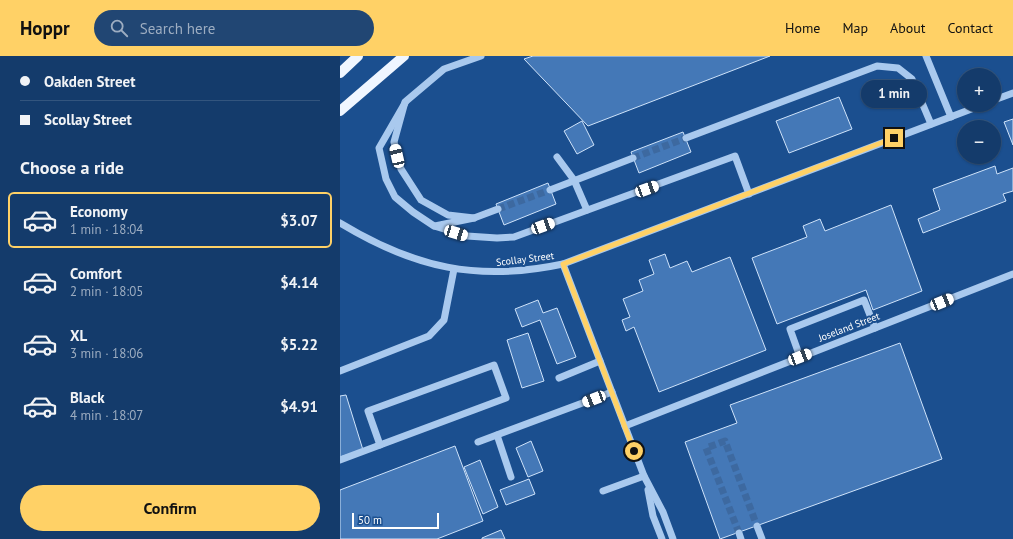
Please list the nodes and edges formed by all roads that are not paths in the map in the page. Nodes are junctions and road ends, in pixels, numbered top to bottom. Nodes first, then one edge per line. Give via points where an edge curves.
1 (358, 56) edge
2 (404, 56) edge
3 (481, 56) edge
4 (926, 56) edge
5 (340, 73) edge
6 (1013, 93) edge
7 (1001, 97) edge
8 (405, 104) junction
9 (340, 111) edge
10 (964, 112) edge
11 (951, 117) junction
12 (931, 124) junction
13 (686, 138) tunnel mouth
14 (557, 157) dead end
15 (633, 158) tunnel mouth
16 (574, 180) junction
17 (550, 190) tunnel mouth
18 (749, 194) junction
19 (498, 209) tunnel mouth
20 (587, 210) junction
21 (474, 218) junction
22 (340, 223) edge
23 (434, 226) junction
24 (563, 264) junction
25 (454, 269) junction
26 (1013, 274) edge
27 (875, 328) junction
28 (800, 357) junction
29 (600, 362) junction
30 (340, 371) edge
31 (559, 378) dead end
32 (612, 392) junction
33 (625, 426) junction
34 (497, 435) junction
35 (478, 442) dead end
36 (380, 445) junction
37 (340, 460) edge
38 (511, 477) dead end
39 (645, 479) junction
40 (603, 491) dead end
41 (757, 526) tunnel mouth
42 (662, 539) edge
43 (673, 539) edge
44 (762, 539) edge

1 - 5 main road
2 - 9 main road
3 - 8 street via 444,69
4 - 11 street
6 - 7 street
8 - 21 street via 394,142 400,169 421,200 448,214
8 - 23 street via 379,148 384,171 395,197
10 - 11 street, Scollay Street
11 - 12 street, Scollay Street
12 - 13 street via 912,79 898,68 877,66
12 - 18 street, Scollay Street
14 - 16 street
15 - 16 street
16 - 17 street
16 - 20 street
18 - 20 street via 736,156
18 - 24 street, Scollay Street
19 - 21 street
20 - 23 street via 514,237 467,236
21 - 23 street
22 - 25 street, Scollay Street via 403,255
24 - 25 street, Scollay Street via 513,272 483,273
24 - 29 street
25 - 30 street via 444,320 429,336
26 - 27 street, Joseland Street
27 - 28 street, Joseland Street
27 - 28 street via 864,300 790,329
28 - 33 street, Joseland Street
29 - 31 street
29 - 32 street
32 - 33 street
32 - 34 street
33 - 39 street
34 - 35 street
34 - 38 street
36 - 36 street via 506,398 494,365 368,411
36 - 37 street
39 - 40 street
39 - 42 street via 653,516
39 - 43 street via 663,512
41 - 44 street

